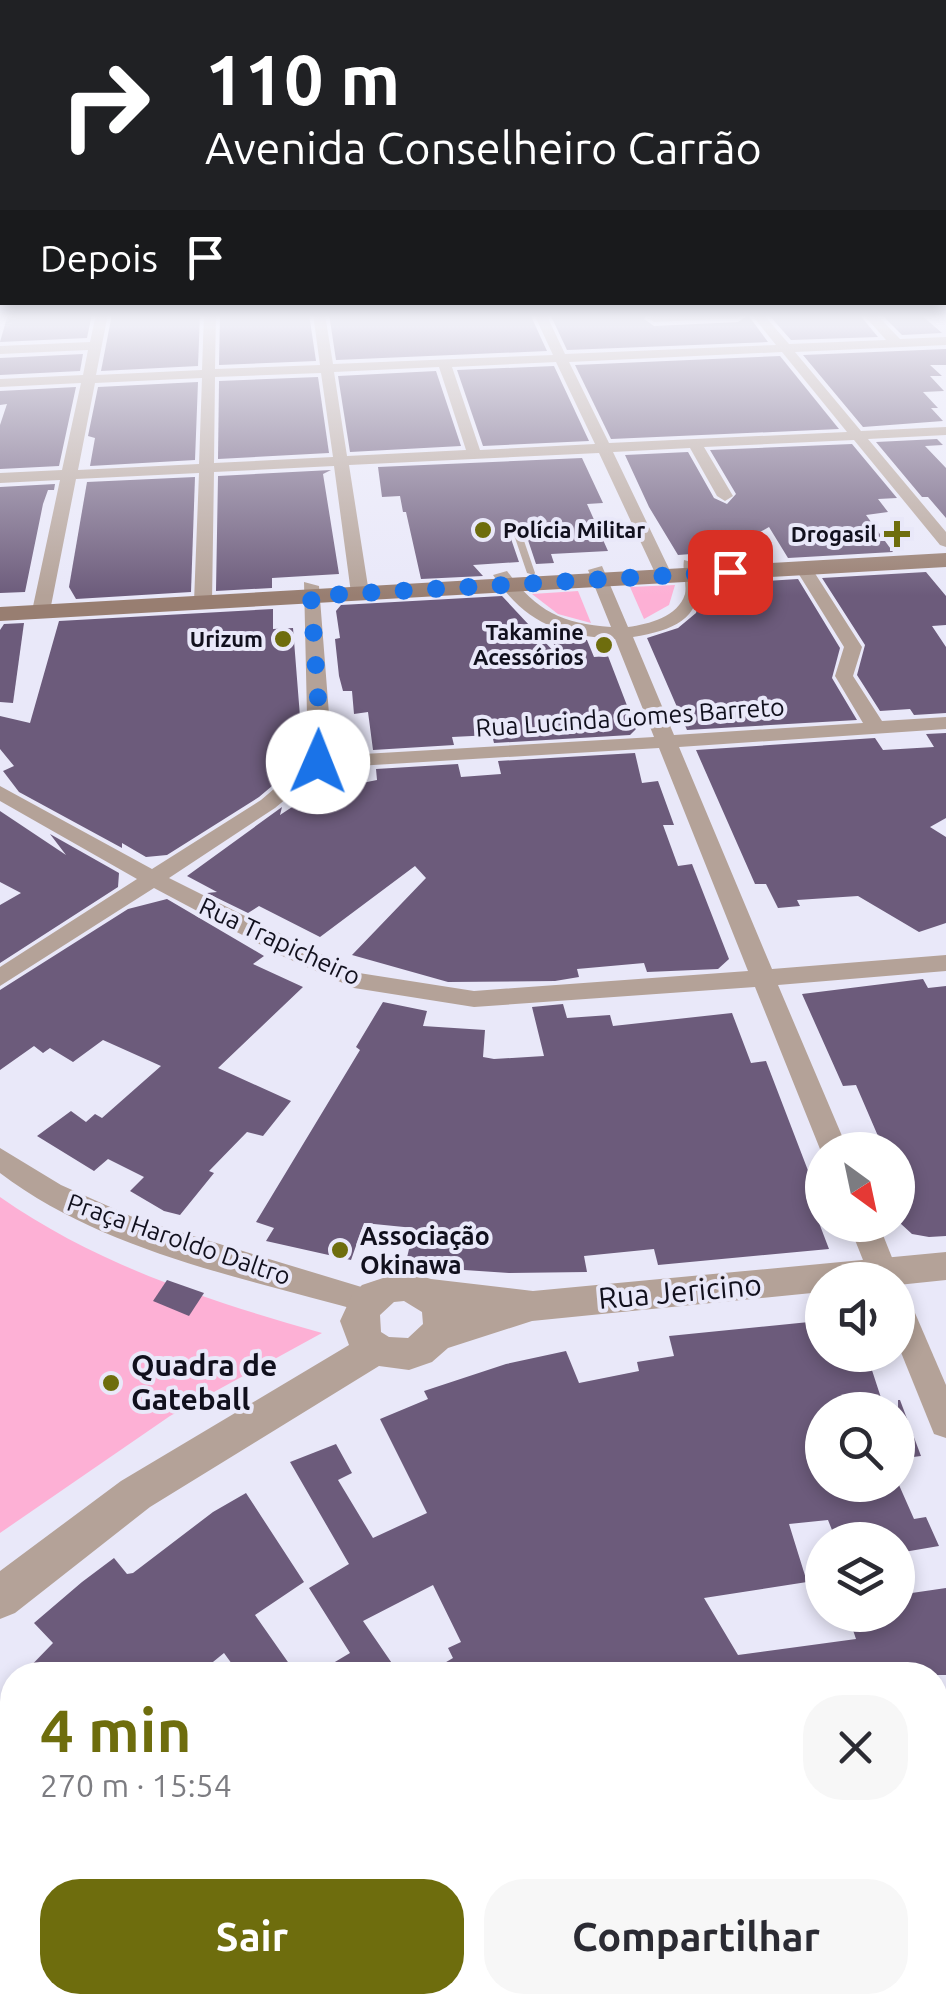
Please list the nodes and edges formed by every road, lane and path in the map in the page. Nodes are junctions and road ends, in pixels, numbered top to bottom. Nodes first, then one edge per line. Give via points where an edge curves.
1 (82, 408) edge
2 (207, 408) edge
3 (333, 408) edge
4 (459, 408) edge
5 (584, 408) edge
6 (836, 408) edge
7 (946, 431) edge
8 (858, 435) junction
9 (694, 443) junction
10 (603, 448) junction
11 (474, 454) junction
12 (340, 460) junction
13 (206, 467) junction
14 (68, 474) junction
15 (0, 478) edge
16 (725, 496) dead end
17 (518, 532) dead end
18 (946, 542) edge
19 (946, 550) edge
20 (946, 560) edge
21 (803, 568) junction
22 (692, 569) junction
23 (662, 571) junction
24 (530, 574) junction
25 (599, 575) junction
26 (503, 580) junction
27 (359, 588) junction
28 (310, 591) junction
29 (203, 597) junction
30 (0, 604) edge
31 (42, 606) junction
32 (0, 614) edge
33 (622, 633) junction
34 (946, 723) edge
35 (876, 728) junction
36 (667, 742) junction
37 (318, 762) junction
38 (0, 792) edge
39 (151, 878) junction
40 (946, 945) edge
41 (946, 963) edge
42 (908, 967) junction
43 (765, 976) junction
44 (0, 978) edge
45 (827, 1132) edge
46 (0, 1158) edge
47 (946, 1266) edge
48 (915, 1271) edge
49 (805, 1283) edge
50 (430, 1294) junction
51 (368, 1301) junction
52 (533, 1306) junction
53 (438, 1336) junction
54 (376, 1349) junction
55 (915, 1349) edge
56 (946, 1424) edge
57 (0, 1598) edge

1 - 14 street
2 - 13 street
3 - 12 street
4 - 11 street
5 - 10 street
6 - 8 street
7 - 8 street
8 - 9 street
8 - 18 street
9 - 10 street
9 - 16 street
10 - 11 street
10 - 23 street
11 - 12 street
12 - 13 street
12 - 27 street
13 - 14 street
13 - 29 street
14 - 15 street
14 - 31 street
17 - 24 lane
19 - 22 main road
20 - 21 main road
21 - 22 main road
21 - 35 street via 853,647 844,676
22 - 23 main road
22 - 33 street via 693,598 681,616
23 - 25 main road
24 - 25 main road
24 - 26 main road
25 - 26 main road
25 - 33 street
26 - 27 main road
26 - 33 street via 534,614 558,626
27 - 28 main road
28 - 29 main road
28 - 37 street
29 - 31 main road
30 - 31 main road
31 - 32 main road
33 - 36 street
34 - 35 street, Rua Lucinda Gomes Barreto
35 - 36 street, Rua Lucinda Gomes Barreto
36 - 37 street, Rua Lucinda Gomes Barreto
36 - 43 street
37 - 39 street via 268,804
38 - 39 street, Rua Trapicheiro
39 - 43 street, Rua Trapicheiro via 354,980 413,992 525,997
39 - 44 street
40 - 42 street
41 - 42 street, Rua Trapicheiro
42 - 43 street, Rua Trapicheiro
43 - 45 street
46 - 51 street, Praça Haroldo Daltro via 48,1192 104,1218
47 - 48 street, Rua Jericino
49 - 52 street, Rua Jericino
50 - 51 street via 404,1286
50 - 52 street, Rua Jericino
50 - 53 street via 442,1314
51 - 54 street via 359,1321
52 - 53 street, Rua Jericino
53 - 54 street via 416,1352
54 - 57 street via 157,1479
55 - 56 street

